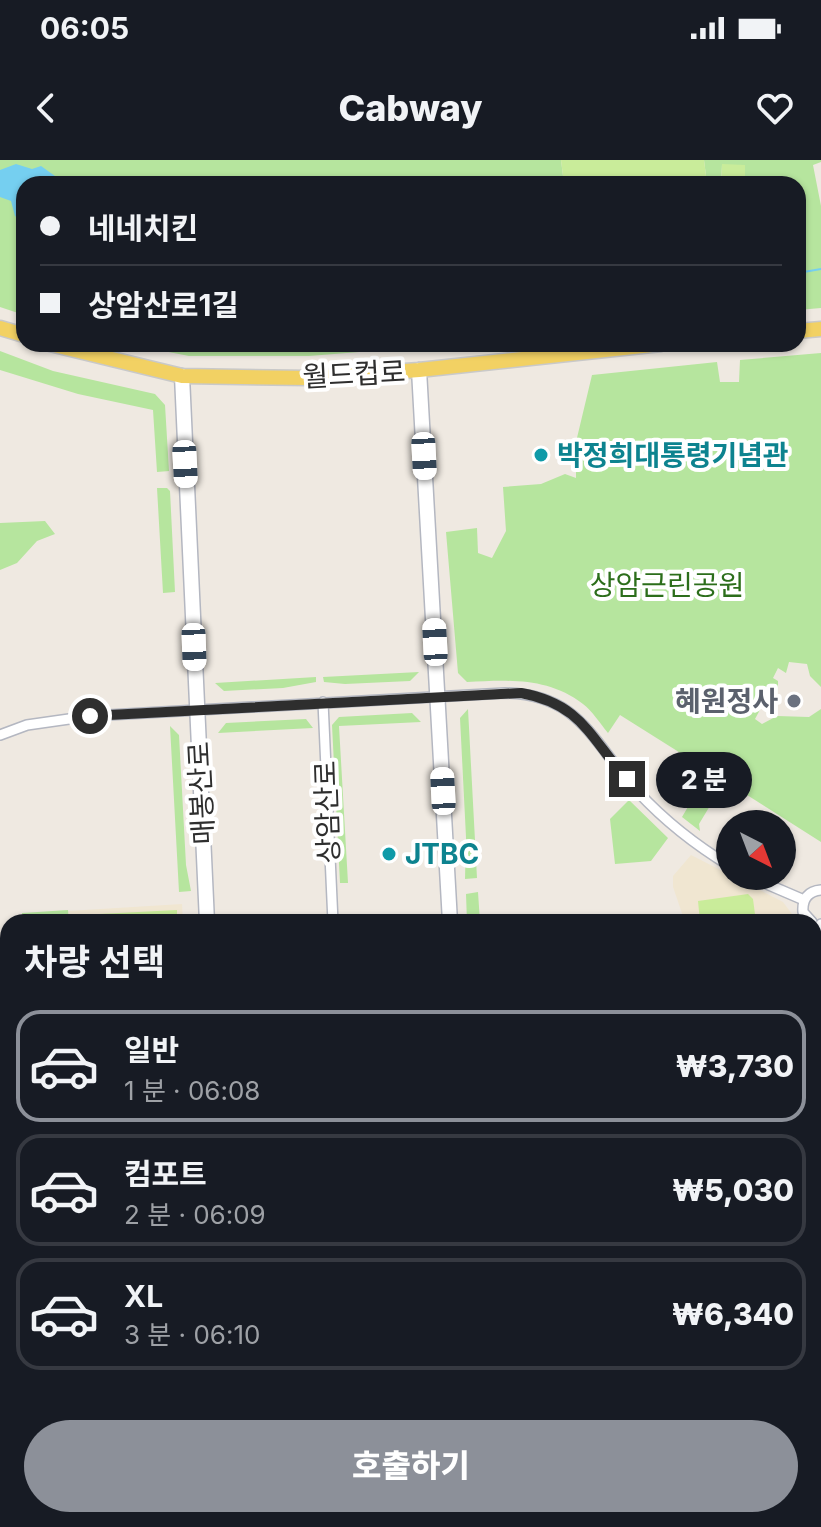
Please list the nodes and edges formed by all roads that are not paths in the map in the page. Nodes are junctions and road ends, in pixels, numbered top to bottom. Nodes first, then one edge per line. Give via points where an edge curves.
1 (83, 352) edge
2 (587, 352) edge
3 (419, 370) junction
4 (182, 376) junction
5 (438, 697) junction
6 (323, 702) junction
7 (196, 709) junction
8 (0, 735) edge
9 (716, 856) edge
10 (781, 890) edge
11 (821, 890) edge
12 (804, 900) junction
13 (207, 914) edge
14 (333, 914) edge
15 (450, 914) edge
16 (805, 914) edge

1 - 4 main road, 월드컵로
2 - 3 main road, 월드컵로
3 - 4 main road, 월드컵로 via 309,378
3 - 5 main road
4 - 7 main road, 매봉산로
5 - 6 street
5 - 9 street via 521,693 566,708 661,815
5 - 15 main road
6 - 7 street
6 - 14 street, 상암산로
7 - 8 street via 52,720
7 - 13 main road, 매봉산로
10 - 12 street
11 - 12 street
12 - 16 street

